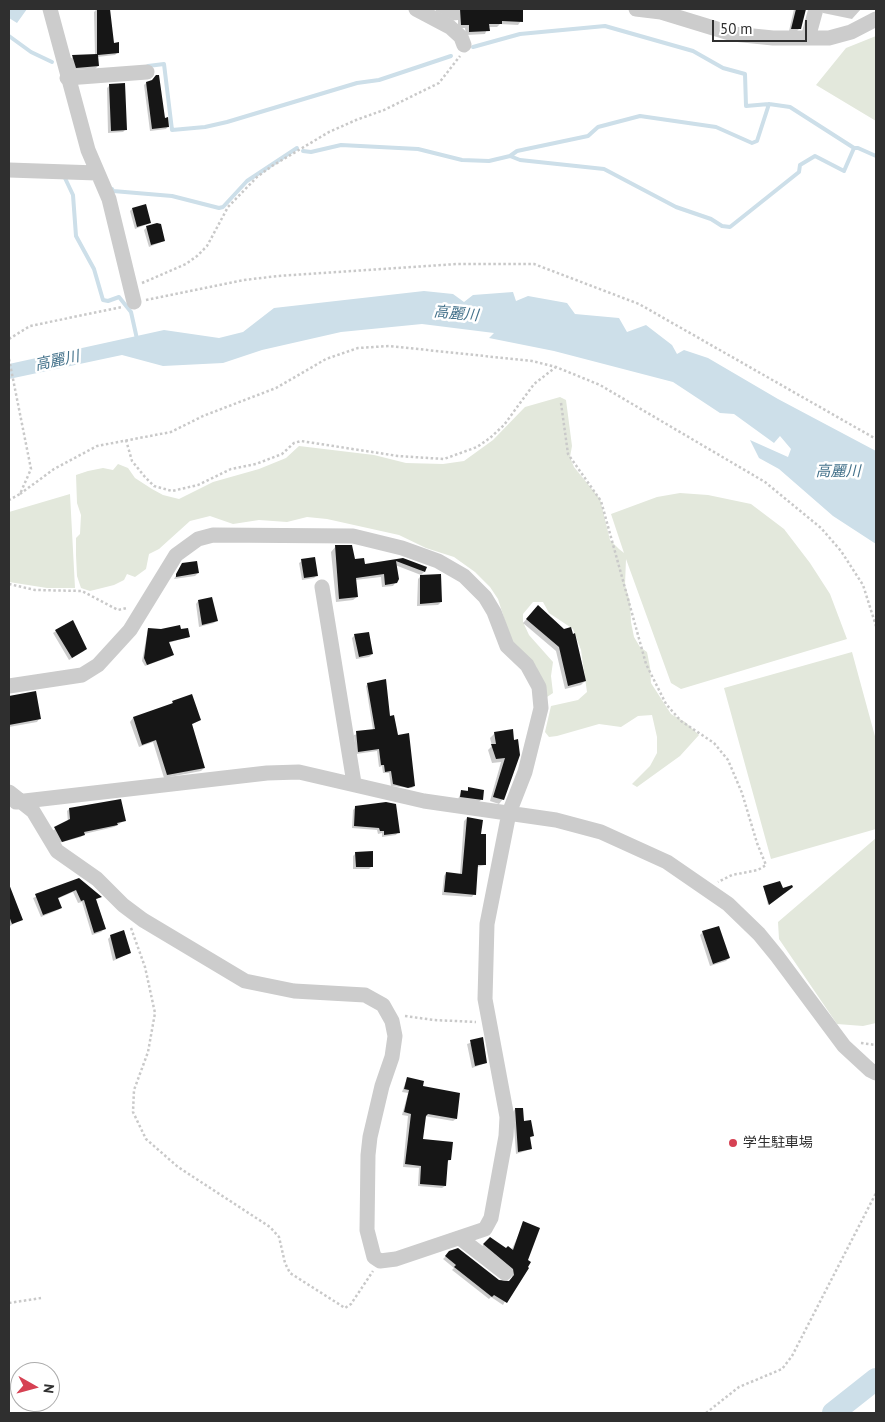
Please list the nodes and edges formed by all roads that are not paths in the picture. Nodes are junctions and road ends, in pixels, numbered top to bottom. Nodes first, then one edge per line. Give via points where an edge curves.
1 (50, 9) edge
2 (416, 9) edge
3 (636, 9) edge
4 (816, 9) edge
5 (876, 19) edge
6 (808, 38) junction
7 (464, 45) road end
8 (146, 72) dead end
9 (68, 78) junction
10 (9, 170) edge
11 (97, 173) junction
12 (133, 295) road end
13 (322, 587) dead end
14 (9, 686) edge
15 (354, 783) junction
16 (9, 792) edge
17 (15, 802) edge
18 (509, 813) junction
19 (876, 1073) edge
20 (460, 1238) junction
21 (505, 1273) dead end

1 - 9 street
2 - 7 street via 450,27 461,37
3 - 6 street via 661,12 741,35
4 - 6 street
5 - 6 street via 852,32 829,38
8 - 9 street
9 - 11 street
10 - 11 street
11 - 12 street via 108,199
13 - 15 street
14 - 18 street via 82,675 98,665 130,630 176,555 198,538 214,535 353,536 402,548 438,561 464,576 485,597 507,646 527,665 539,687 541,708 534,741
15 - 17 street via 299,772 267,773
15 - 18 street via 424,801
16 - 17 street
17 - 20 street via 33,811 57,851 97,879 123,905 246,981 294,991 365,996 383,1005 389,1013 395,1036 368,1155 367,1230 374,1257 380,1261 396,1260
18 - 19 street via 556,820 602,832 667,862 709,889 760,934 837,1038 852,1055
18 - 20 street via 487,924 485,999 505,1098 506,1136 492,1218 485,1229
20 - 21 street

